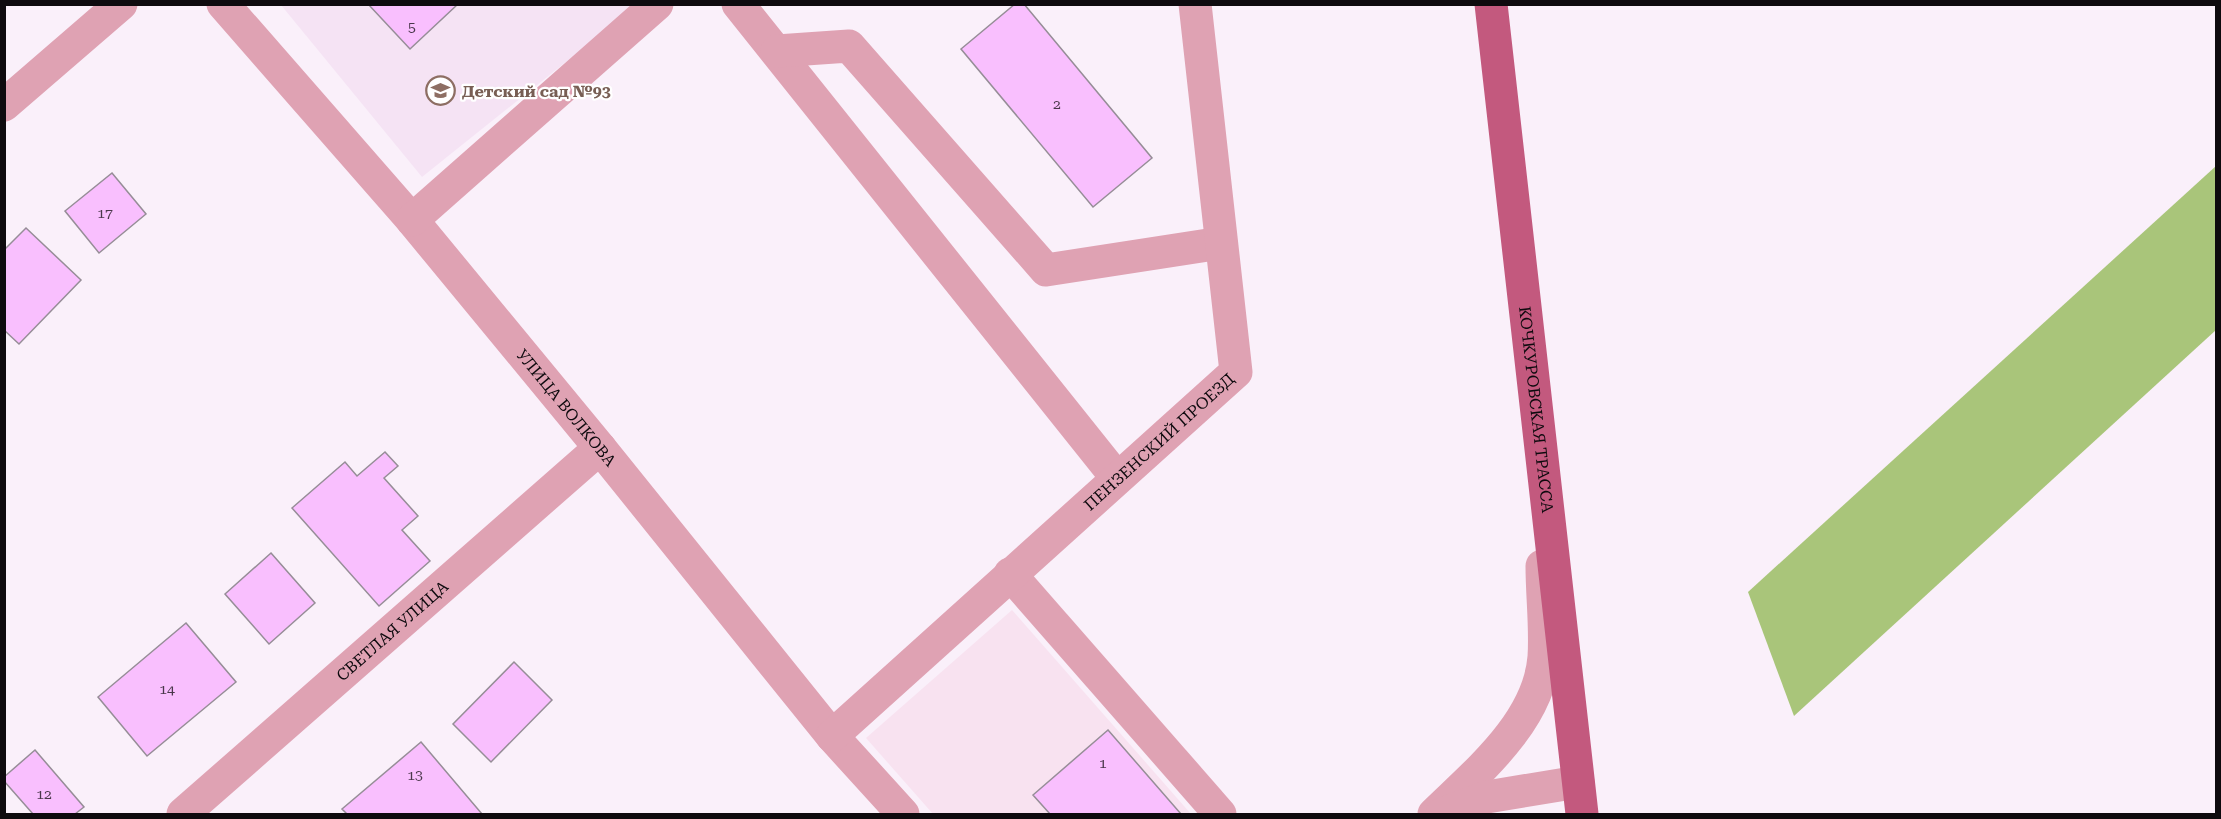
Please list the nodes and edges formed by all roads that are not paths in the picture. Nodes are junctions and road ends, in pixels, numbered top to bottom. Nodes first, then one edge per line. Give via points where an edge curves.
1 (121, 4) edge
2 (223, 4) edge
3 (657, 4) edge
4 (738, 4) edge
5 (1195, 4) edge
6 (1491, 4) edge
7 (777, 51) junction
8 (4, 105) edge
9 (412, 220) junction
10 (1221, 243) junction
11 (1538, 420) junction
12 (600, 448) junction
13 (1117, 478) junction
14 (1010, 574) junction
15 (832, 736) junction
16 (1578, 782) junction
17 (183, 814) edge
18 (903, 814) edge
19 (1220, 814) edge
20 (1434, 814) edge
21 (1442, 814) edge
22 (1582, 814) edge

1 - 8 street
2 - 9 street, УЛИЦА ВОЛКОВА
3 - 9 street
4 - 7 street
5 - 10 street, ПЕНЗЕНСКИЙ ПРОЕЗД
6 - 11 main road, КОЧКУРОВСКАЯ ТРАССА
7 - 10 street via 849,46 1046,270
7 - 13 street
9 - 12 street, УЛИЦА ВОЛКОВА
10 - 13 street, ПЕНЗЕНСКИЙ ПРОЕЗД via 1236,372
11 - 16 main road, КОЧКУРОВСКАЯ ТРАССА
11 - 20 street via 1544,658 1534,697 1499,750
12 - 15 street, УЛИЦА ВОЛКОВА
12 - 17 street, СВЕТЛАЯ УЛИЦА
13 - 14 street, ПЕНЗЕНСКИЙ ПРОЕЗД
14 - 15 street, ПЕНЗЕНСКИЙ ПРОЕЗД
14 - 19 street
15 - 18 street, УЛИЦА ВОЛКОВА
16 - 21 street via 1487,797
16 - 22 main road, КОЧКУРОВСКАЯ ТРАССА

